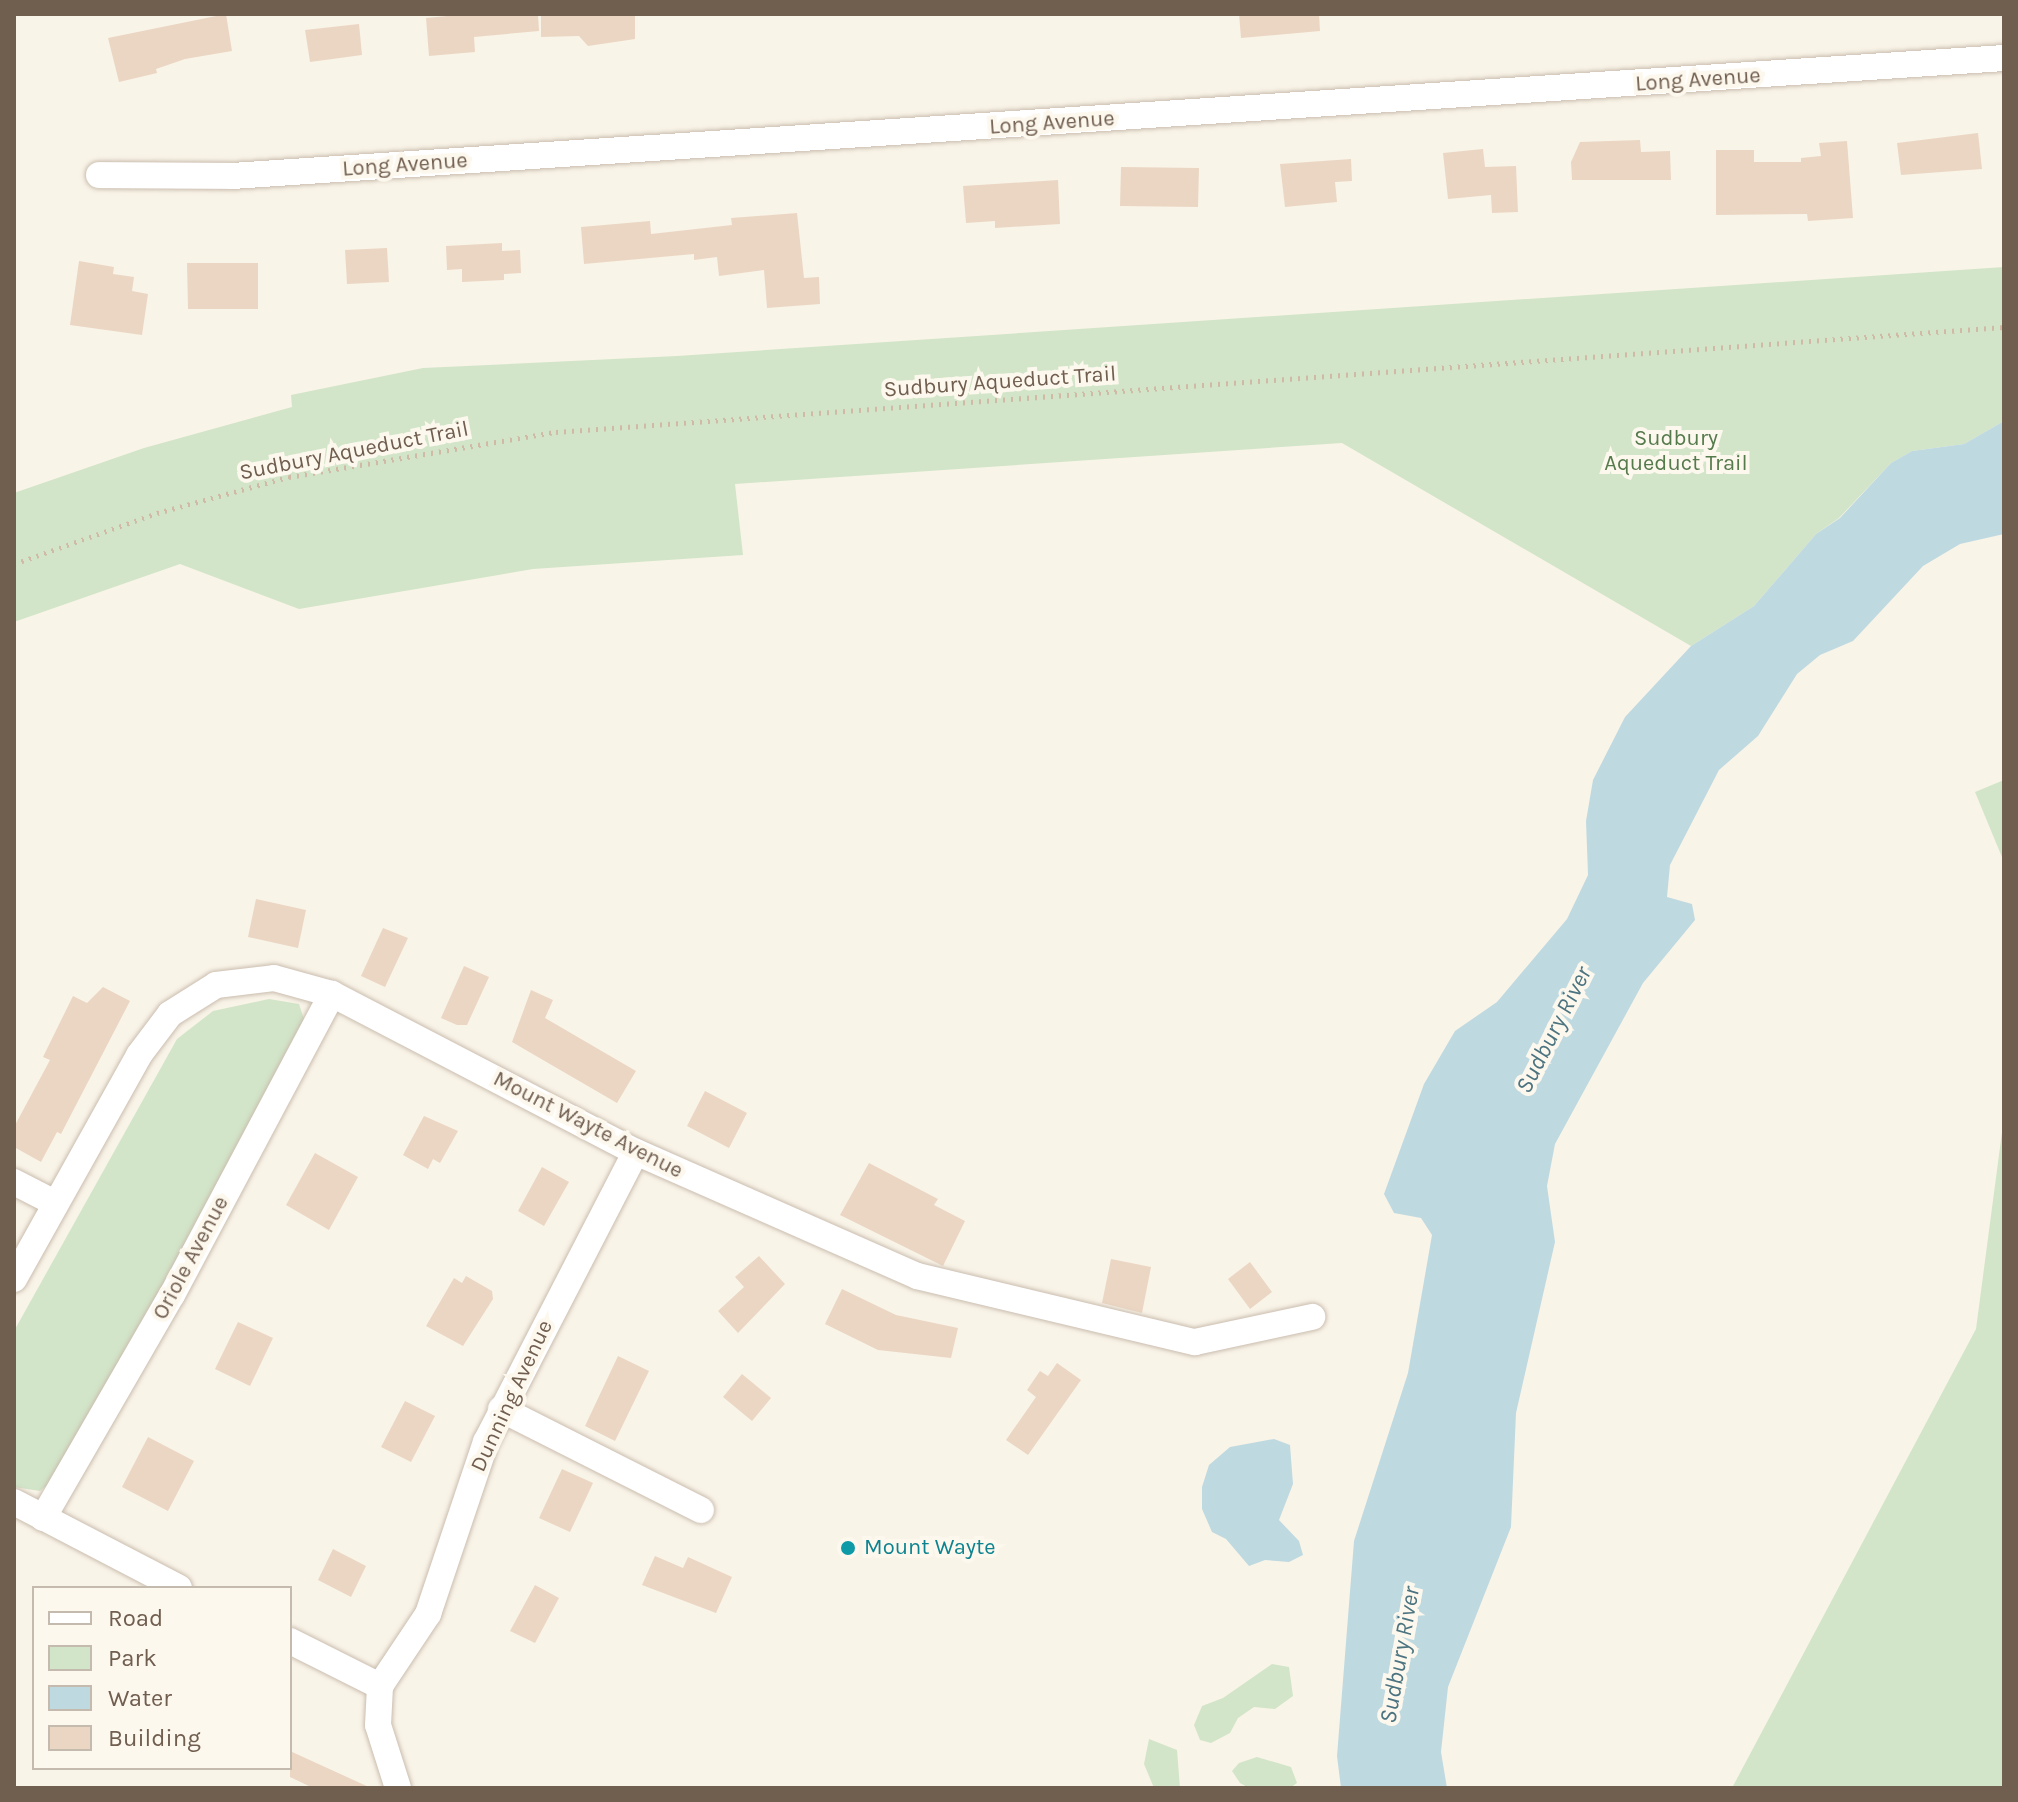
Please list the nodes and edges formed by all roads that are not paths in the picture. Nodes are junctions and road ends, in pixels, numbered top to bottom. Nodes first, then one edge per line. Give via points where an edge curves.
1 (2004, 58) edge
2 (99, 175) dead end
3 (332, 994) junction
4 (636, 1152) junction
5 (14, 1182) edge
6 (55, 1203) junction
7 (14, 1279) edge
8 (1312, 1317) dead end
9 (501, 1409) junction
10 (14, 1502) edge
11 (701, 1510) dead end
12 (43, 1518) junction
13 (175, 1586) edge
14 (292, 1642) edge
15 (380, 1686) junction
16 (398, 1788) edge

1 - 2 street, Long Avenue via 232,176
3 - 4 street, Mount Wayte Avenue
3 - 6 street, Mount Wayte Avenue via 274,978 216,985 191,997 170,1014 139,1055
3 - 12 street, Oriole Avenue via 172,1295
4 - 8 street, Mount Wayte Avenue via 883,1263 953,1288 1195,1342
4 - 9 street, Dunning Avenue
5 - 6 street
6 - 7 street, Mount Wayte Avenue
9 - 11 street
9 - 15 street, Dunning Avenue via 428,1614
10 - 12 street
12 - 13 street
14 - 15 street
15 - 16 street via 378,1725

